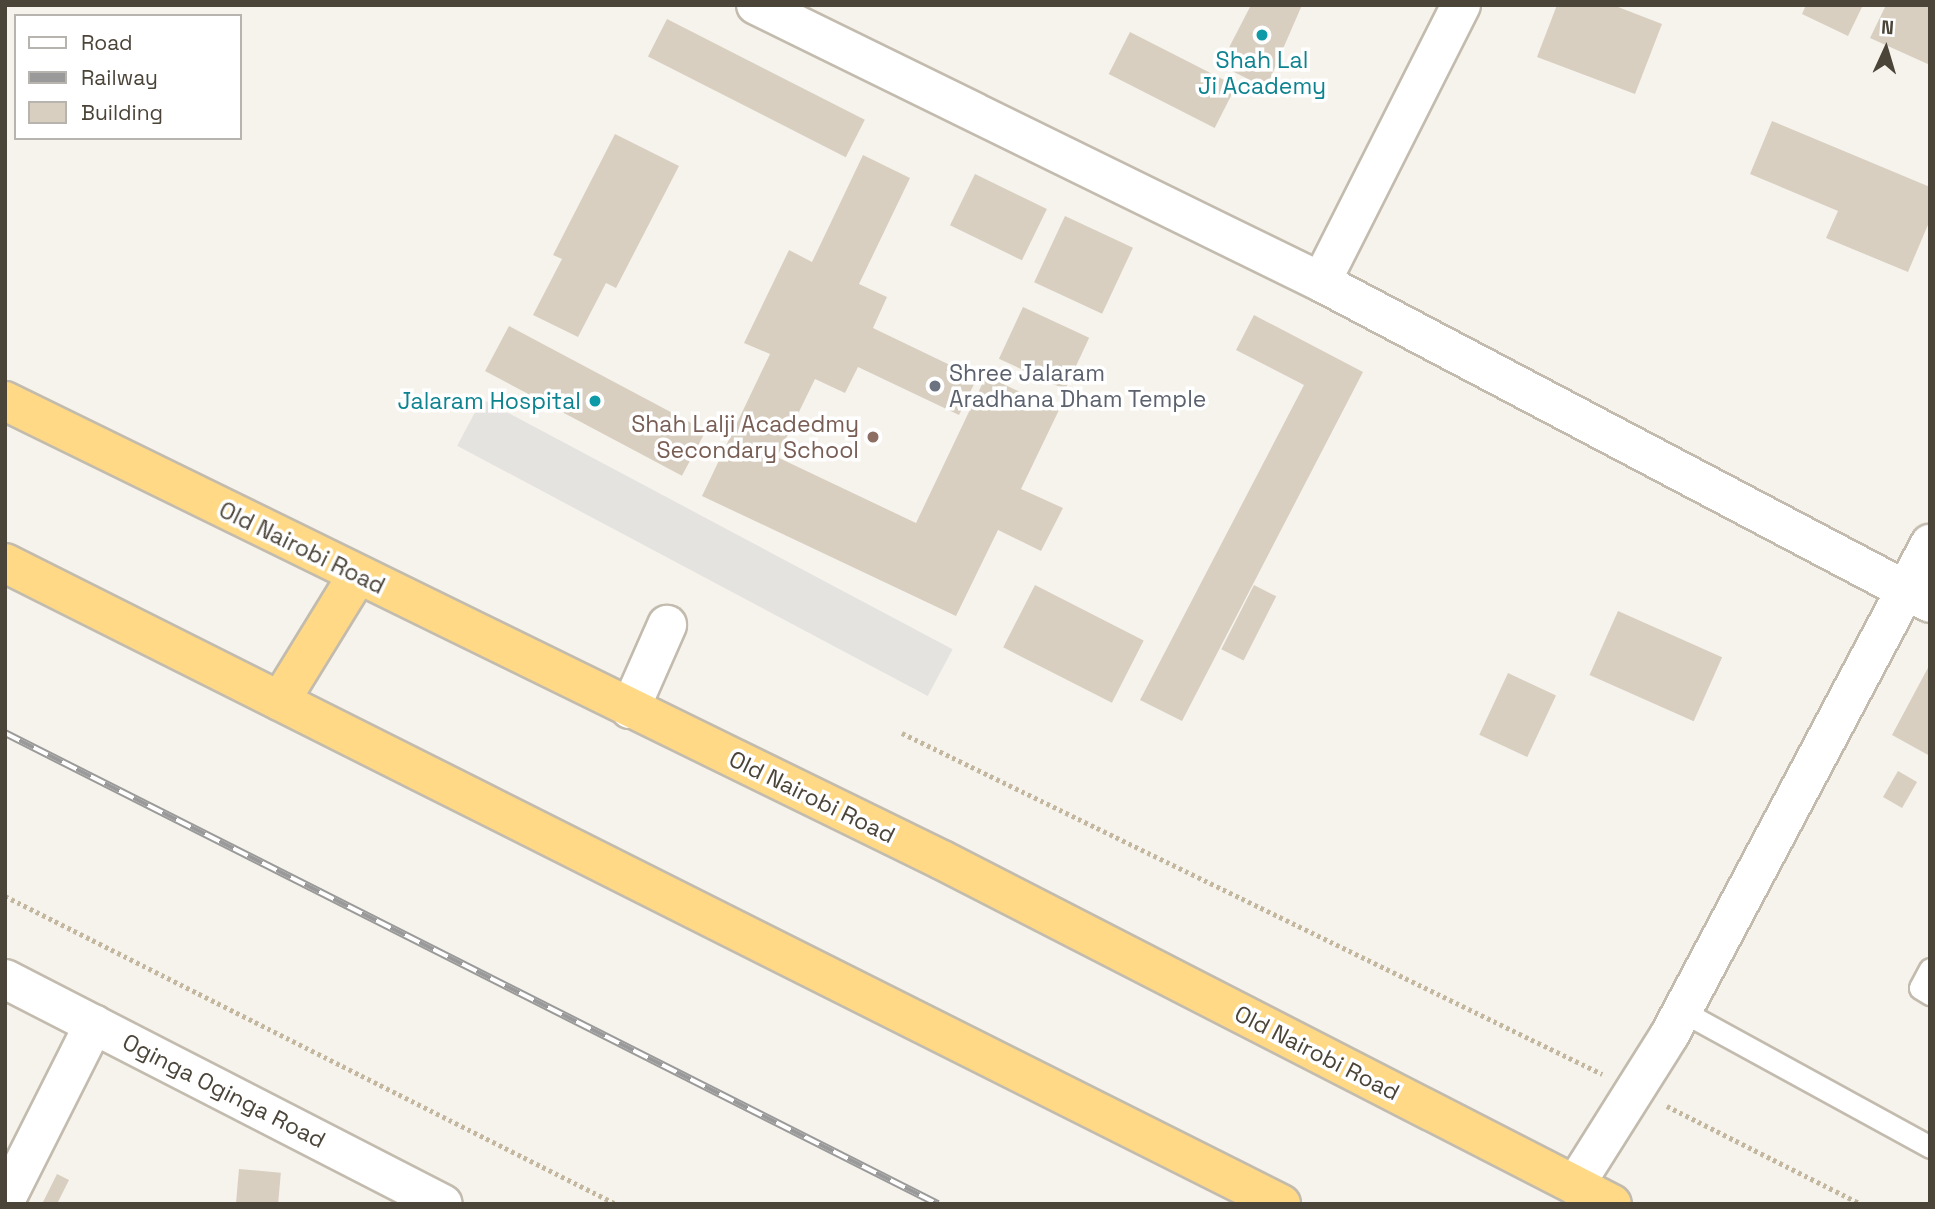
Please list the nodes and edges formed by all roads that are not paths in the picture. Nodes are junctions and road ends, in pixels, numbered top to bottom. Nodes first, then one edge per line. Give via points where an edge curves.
1 (756, 5) edge
2 (1461, 5) edge
3 (1321, 282) junction
4 (5, 401) edge
5 (1930, 544) edge
6 (5, 563) edge
7 (357, 576) junction
8 (1918, 597) edge
9 (667, 625) dead end
10 (280, 701) junction
11 (630, 709) junction
12 (1930, 969) edge
13 (5, 979) edge
14 (1930, 994) edge
15 (1680, 1010) junction
16 (94, 1024) junction
17 (1930, 1147) edge
18 (1575, 1185) junction
19 (5, 1201) edge
20 (443, 1204) edge
21 (1281, 1204) edge
22 (1612, 1204) edge

1 - 3 street
2 - 3 street
3 - 8 street
4 - 7 highway, Old Nairobi Road
5 - 8 street
6 - 10 highway
7 - 10 highway
7 - 11 highway, Old Nairobi Road
8 - 15 street
9 - 11 street
10 - 21 highway
11 - 18 highway, Old Nairobi Road via 942,860
12 - 14 lane via 1920,988
13 - 16 street, Oginga Oginga Road
15 - 17 lane
15 - 18 street
16 - 19 street
16 - 20 street, Oginga Oginga Road
18 - 22 highway, Old Nairobi Road

